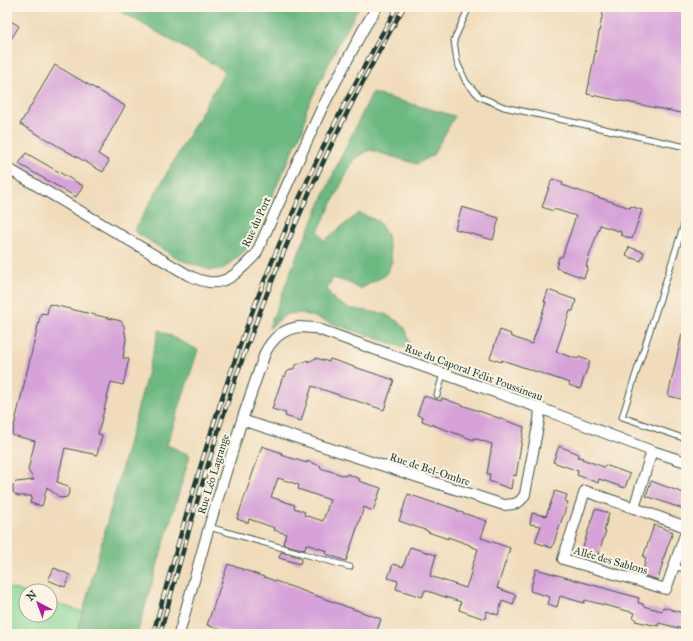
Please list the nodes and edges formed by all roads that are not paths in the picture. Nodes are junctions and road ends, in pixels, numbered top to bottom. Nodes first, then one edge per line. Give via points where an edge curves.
1 (377, 7) edge
2 (469, 7) edge
3 (686, 147) edge
4 (7, 168) edge
5 (686, 218) edge
6 (286, 331) joint
7 (444, 374) junction
8 (436, 395) dead end
9 (540, 408) junction
10 (242, 420) junction
11 (686, 439) edge
12 (652, 451) junction
13 (686, 462) edge
14 (634, 508) junction
15 (686, 526) edge
16 (210, 527) junction
17 (686, 532) edge
18 (674, 566) junction
19 (350, 567) dead end
20 (686, 570) edge
21 (180, 634) edge

1 - 4 street, Rue du Port via 321,110 256,254 227,280 210,282 188,276
2 - 3 lane via 454,40 457,62 466,82 480,97 504,108
5 - 11 lane via 622,417
6 - 7 street, Rue du Caporal Félix Poussineau via 299,327 315,328
6 - 10 street, Rue Léo Lagrange via 277,336 265,353
7 - 8 lane
7 - 9 street, Rue du Caporal Félix Poussineau
9 - 10 street, Rue de Bel-Ombre via 525,494 516,504 504,505
9 - 12 street, Rue du Caporal Félix Poussineau
10 - 16 street, Rue Léo Lagrange
12 - 13 street, Rue du Caporal Félix Poussineau
12 - 14 street
14 - 15 street, Allée des Sablons
14 - 18 street, Allée des Sablons via 585,491 563,558 666,589
16 - 19 lane
16 - 21 street, Rue Léo Lagrange
17 - 18 street, Allée des Sablons
18 - 20 lane

